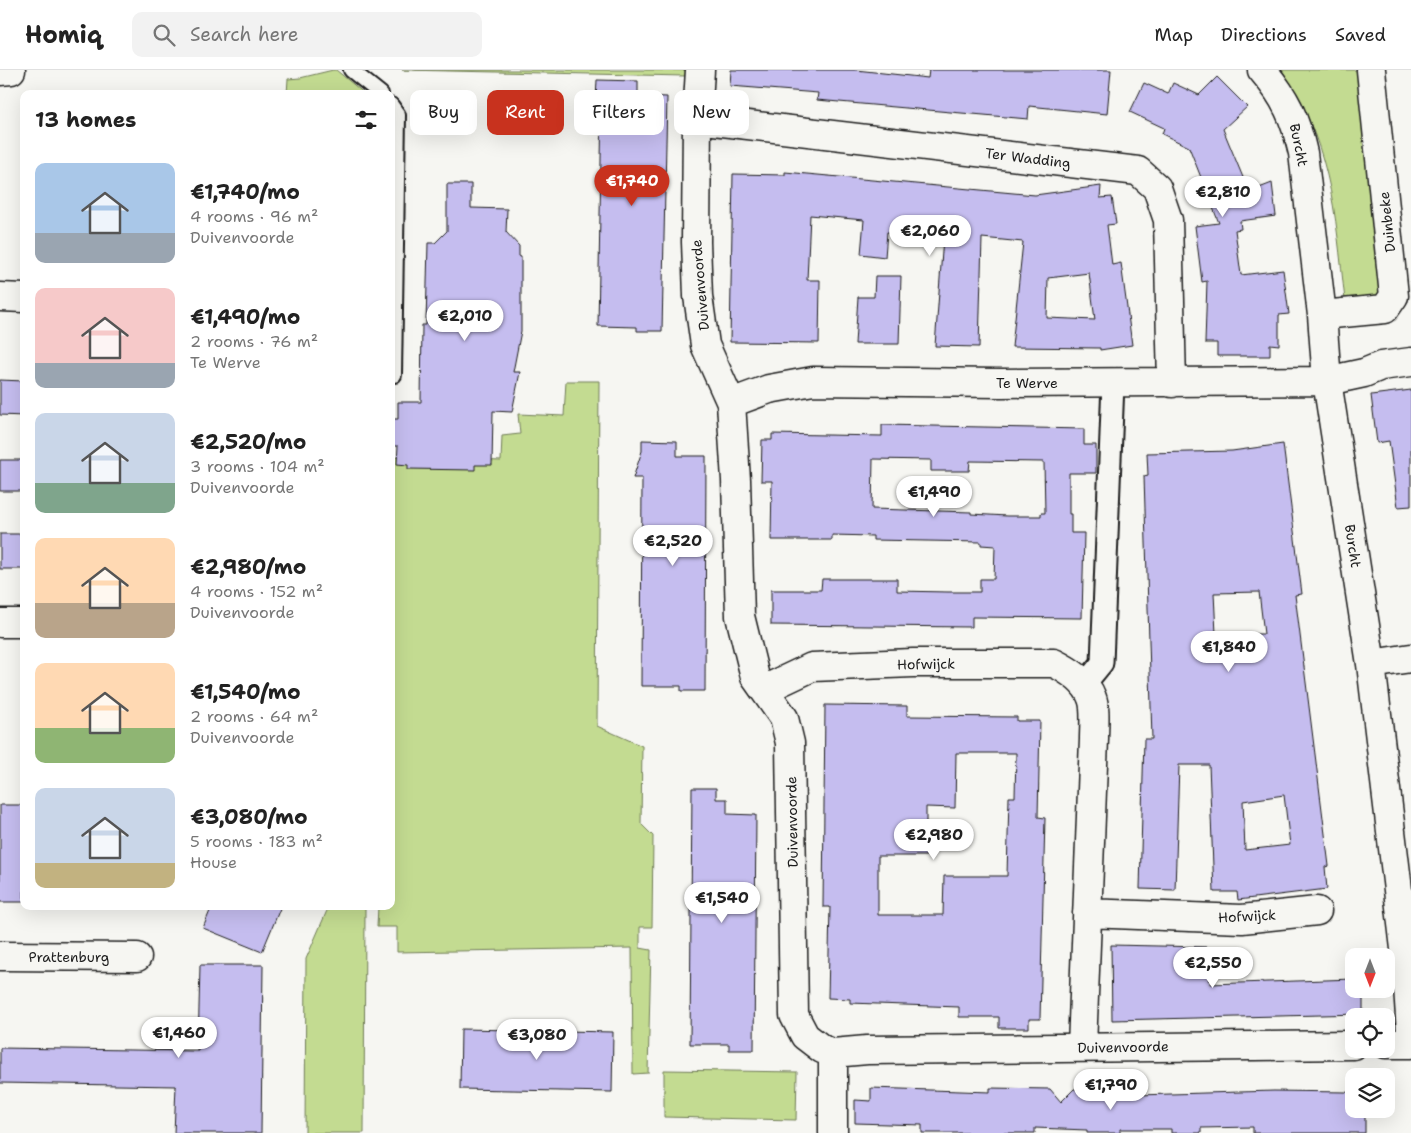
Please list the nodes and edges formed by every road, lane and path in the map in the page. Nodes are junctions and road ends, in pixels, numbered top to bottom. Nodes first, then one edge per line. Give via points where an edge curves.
1 (11, 70) edge
2 (351, 70) edge
3 (700, 70) edge
4 (1262, 70) edge
5 (1371, 70) edge
6 (0, 71) edge
7 (376, 90) edge
8 (699, 90) edge
9 (395, 111) edge
10 (749, 124) edge
11 (697, 135) edge
12 (0, 297) edge
13 (20, 298) edge
14 (395, 310) edge
15 (1322, 316) junction
16 (1411, 362) edge
17 (1327, 381) junction
18 (1113, 383) junction
19 (1172, 383) junction
20 (731, 403) junction
21 (0, 623) edge
22 (20, 623) edge
23 (1411, 658) edge
24 (1371, 664) junction
25 (1084, 685) junction
26 (766, 692) junction
27 (1317, 911) dead end
28 (1087, 913) junction
29 (0, 956) edge
30 (137, 957) dead end
31 (1408, 957) edge
32 (1411, 1032) edge
33 (1345, 1044) edge
34 (1395, 1044) edge
35 (1411, 1044) edge
36 (1082, 1048) junction
37 (833, 1053) junction
38 (833, 1133) edge

1 - 6 street
2 - 7 lane
3 - 8 street, Duivenvoorde
4 - 15 street, Burcht via 1288,106 1297,127 1303,153
5 - 15 street, Duinbeke via 1394,296 1385,309
9 - 14 lane via 398,115
10 - 19 street, Ter Wadding via 1138,171 1157,188 1168,220
11 - 20 street, Duivenvoorde via 698,296 705,345
12 - 13 street
15 - 17 street, Burcht
16 - 17 street, Te Werve via 1381,366
17 - 19 street, Te Werve
17 - 24 street, Burcht
18 - 19 street, Te Werve
18 - 20 street, Te Werve via 813,381 769,389
18 - 25 street via 1102,662
20 - 26 street, Duivenvoorde via 740,616 755,677
21 - 22 street
23 - 24 street
24 - 31 street, Burcht
25 - 26 street, Hofwijck via 1070,671 1054,663 913,663 812,667
25 - 28 street, Hofwijck via 1093,699 1094,739
26 - 37 street, Duivenvoorde via 784,718 790,743 794,1015 805,1036
27 - 28 street, Hofwijck via 1242,919
28 - 36 street, Hofwijck
29 - 30 street, Prattenburg
31 - 32 street, Burcht
33 - 36 street, Duivenvoorde
34 - 35 street
36 - 37 street, Duivenvoorde
37 - 38 street

